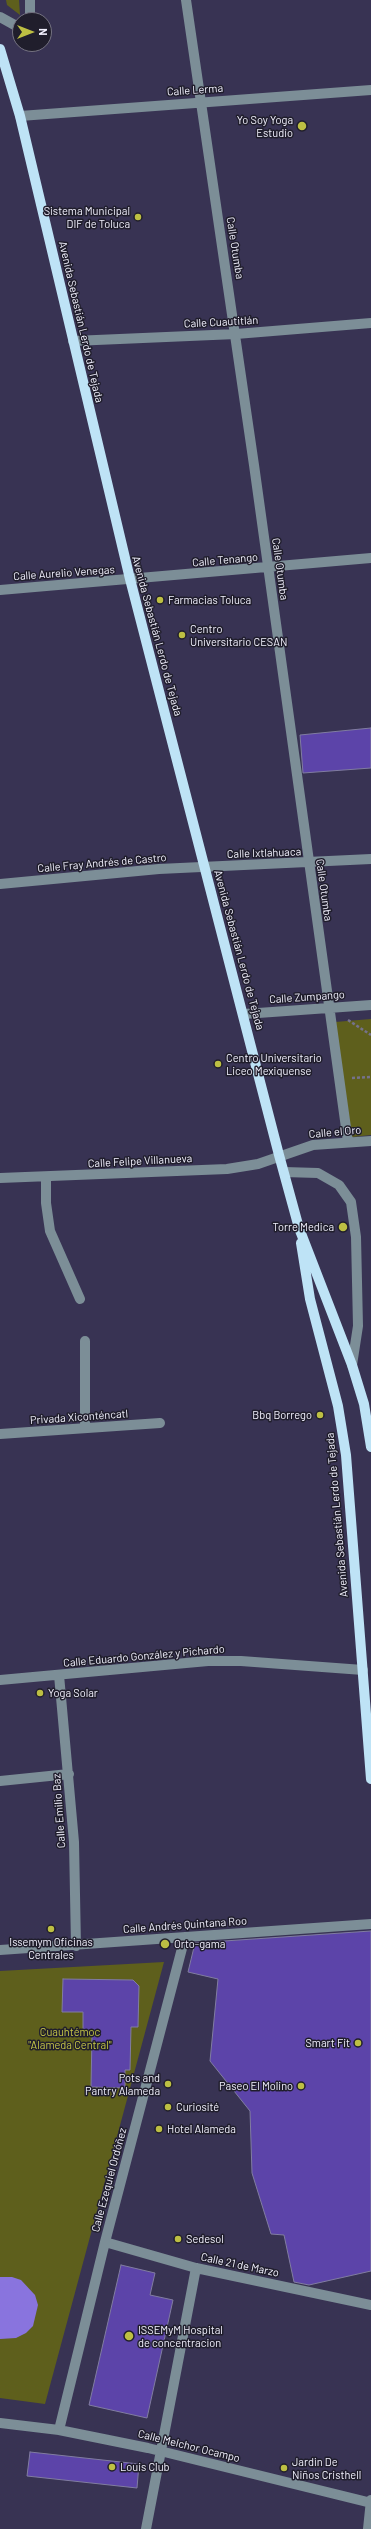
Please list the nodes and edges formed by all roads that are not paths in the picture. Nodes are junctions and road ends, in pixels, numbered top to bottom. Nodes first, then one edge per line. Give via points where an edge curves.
1 (30, 0) edge
2 (186, 0) edge
3 (30, 12) edge
4 (0, 17) edge
5 (12, 24) edge
6 (0, 49) edge
7 (371, 90) edge
8 (200, 102) junction
9 (20, 116) junction
10 (371, 323) edge
11 (236, 334) junction
12 (73, 342) junction
13 (371, 558) edge
14 (267, 568) junction
15 (130, 579) junction
16 (0, 590) edge
17 (371, 859) edge
18 (308, 863) junction
19 (206, 867) junction
20 (0, 884) edge
21 (371, 1005) edge
22 (328, 1008) junction
23 (244, 1014) junction
24 (371, 1141) edge
25 (348, 1142) junction
26 (279, 1155) junction
27 (284, 1172) junction
28 (46, 1177) junction
29 (0, 1178) edge
30 (299, 1228) junction
31 (80, 1298) dead end
32 (85, 1341) dead end
33 (352, 1365) junction
34 (368, 1404) edge
35 (160, 1423) dead end
36 (86, 1428) junction
37 (0, 1434) edge
38 (371, 1447) edge
39 (363, 1670) junction
40 (59, 1675) junction
41 (0, 1680) edge
42 (69, 1774) junction
43 (371, 1779) edge
44 (0, 1781) edge
45 (371, 1924) edge
46 (185, 1937) junction
47 (76, 1946) junction
48 (0, 1950) edge
49 (105, 2242) junction
50 (196, 2268) junction
51 (371, 2305) edge
52 (0, 2423) edge
53 (59, 2430) junction
54 (161, 2451) junction
55 (371, 2500) edge
56 (371, 2503) edge
57 (146, 2529) edge
58 (368, 2529) edge

1 - 3 street
2 - 8 street, Calle Otumba
4 - 5 street
6 - 9 main road, Avenida Sebastián Lerdo de Tejada
7 - 8 street, Calle Lerma
8 - 9 street, Calle Lerma
8 - 11 street, Calle Otumba
9 - 12 main road, Avenida Sebastián Lerdo de Tejada
10 - 11 street, Calle Cuautitlán
11 - 12 street, Calle Cuautitlán
11 - 14 street, Calle Otumba
12 - 15 main road, Avenida Sebastián Lerdo de Tejada
13 - 14 street, Calle Tenango
14 - 15 street, Calle Tenango
14 - 18 street, Calle Otumba
15 - 16 street, Calle Aurelio Venegas
15 - 19 main road, Avenida Sebastián Lerdo de Tejada
17 - 18 street, Calle Ixtlahuaca
18 - 19 street, Calle Ixtlahuaca
18 - 22 street, Calle Otumba
19 - 20 street, Calle Fray Andrés de Castro
19 - 23 main road, Avenida Sebastián Lerdo de Tejada
21 - 22 street, Calle Zumpango
22 - 23 street, Calle Zumpango
22 - 25 street, Calle Otumba
23 - 26 main road, Avenida Sebastián Lerdo de Tejada
24 - 25 street, Calle el Oro
25 - 26 street, Calle el Oro via 313,1145
26 - 27 main road, Avenida Sebastián Lerdo de Tejada
26 - 28 street, Calle Felipe Villanueva via 258,1164 227,1169
27 - 30 main road, Avenida Sebastián Lerdo de Tejada
27 - 33 street via 318,1173 339,1185 350,1202 356,1237 358,1326
28 - 29 street, Calle Felipe Villanueva
28 - 31 street via 50,1231
30 - 33 main road, Avenida Sebastián Lerdo de Tejada
30 - 39 main road, Avenida Sebastián Lerdo de Tejada via 310,1299 343,1435
32 - 36 street
33 - 34 main road, Avenida Sebastián Lerdo de Tejada
34 - 38 main road, Avenida Sebastián Lerdo de Tejada
35 - 36 street, Privada Xiconténcatl
36 - 37 street, Privada Xiconténcatl
39 - 40 street, Calle Eduardo González y Pichardo via 208,1661
39 - 43 main road, Avenida Sebastián Lerdo de Tejada
40 - 41 street, Calle Eduardo González y Pichardo
40 - 42 street, Calle Emilio Baz
42 - 44 street
42 - 47 street, Calle Emilio Baz via 74,1842
45 - 46 street, Calle Andrés Quintana Roo
46 - 47 street, Calle Andrés Quintana Roo
46 - 49 street, Calle Ezequiel Ordóñez
47 - 48 street, Calle Andrés Quintana Roo
49 - 50 street, Calle 21 de Marzo
49 - 53 street, Calle Ezequiel Ordóñez
50 - 51 street, Calle 21 de Marzo
50 - 54 street
52 - 53 street, Calle Melchor Ocampo
53 - 54 street, Calle Melchor Ocampo
54 - 56 street, Calle Melchor Ocampo
54 - 57 street
55 - 56 street
56 - 58 street

